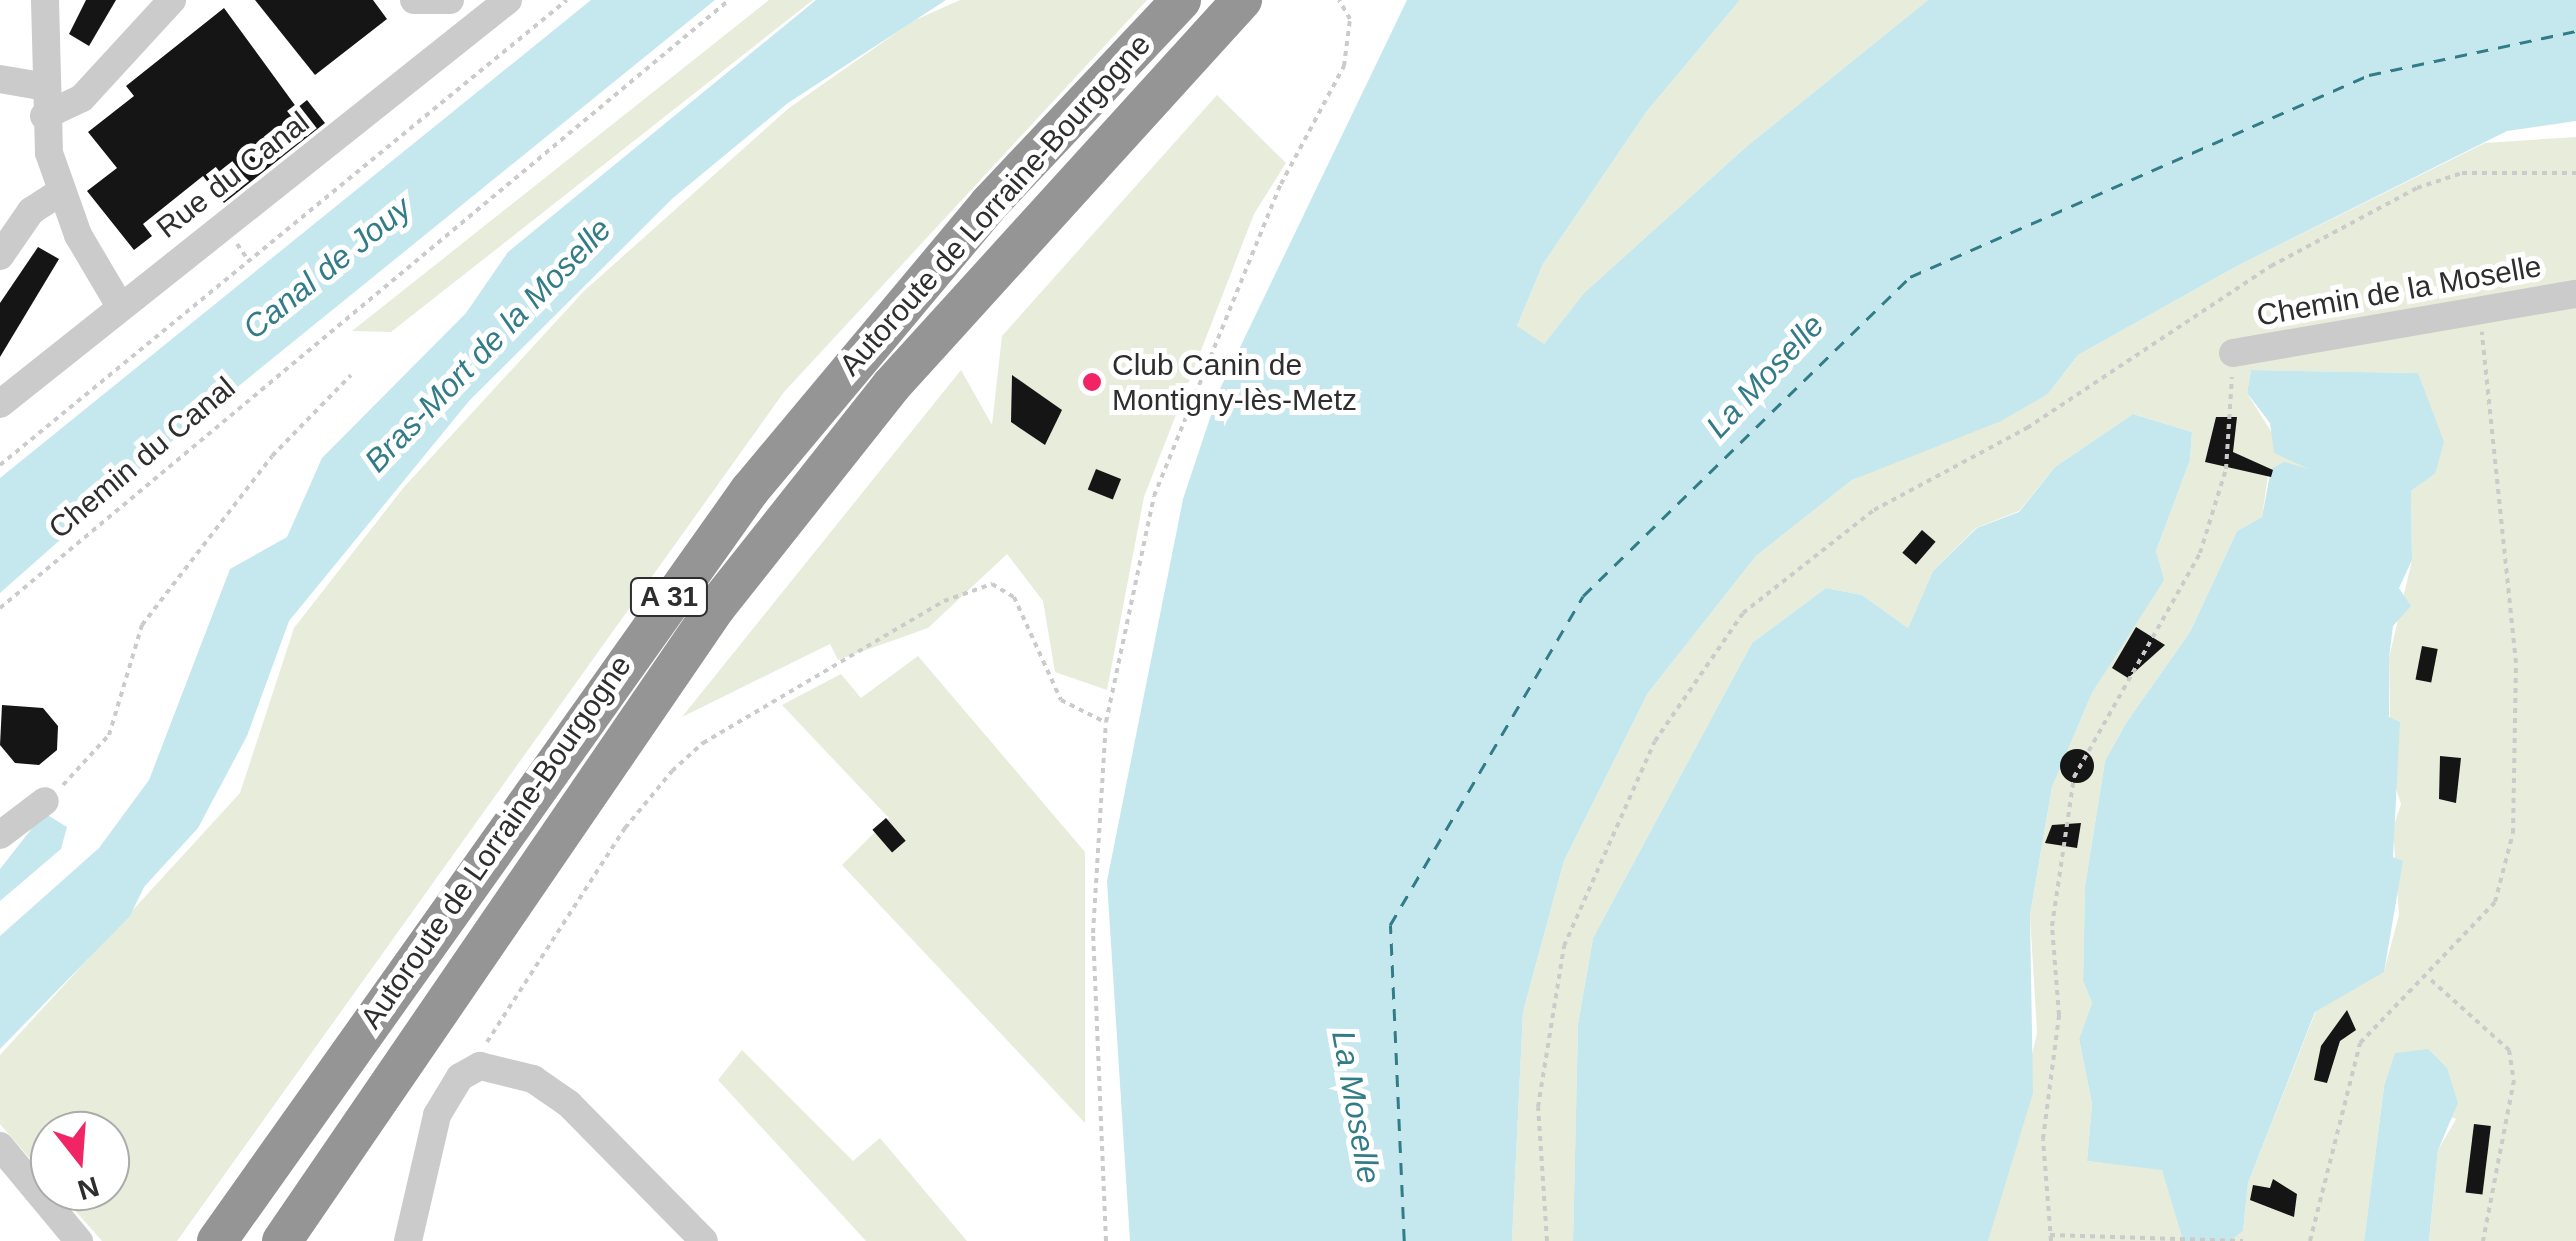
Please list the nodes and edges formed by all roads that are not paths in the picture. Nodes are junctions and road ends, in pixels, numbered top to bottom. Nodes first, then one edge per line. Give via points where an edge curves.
1 (46, 0) edge
2 (172, 0) edge
3 (414, 0) edge
4 (450, 0) edge
5 (508, 0) edge
6 (1180, 0) edge
7 (1242, 0) edge
8 (0, 79) edge
9 (42, 86) junction
10 (44, 116) junction
11 (60, 192) junction
12 (0, 256) edge
13 (2576, 294) edge
14 (120, 306) junction
15 (2233, 353) road end
16 (0, 404) edge
17 (45, 801) road end
18 (0, 835) edge
19 (0, 1146) edge
20 (80, 1241) edge
21 (218, 1241) edge
22 (282, 1241) edge
23 (408, 1241) edge
24 (704, 1241) edge

1 - 9 street
2 - 10 street via 82,98
3 - 4 street
5 - 14 street, Rue du Canal
6 - 21 highway, Autoroute de Lorraine-Bourgogne / A 31 via 989,204 750,490
7 - 22 highway, Autoroute de Lorraine-Bourgogne / A 31 via 891,386 716,606
8 - 9 street
9 - 10 street
10 - 11 street
11 - 12 street via 31,211
11 - 14 street
13 - 15 street, Chemin de la Moselle
14 - 16 street, Rue du Canal
17 - 18 street
19 - 20 street
23 - 24 street via 437,1115 460,1077 480,1066 533,1078 570,1104

